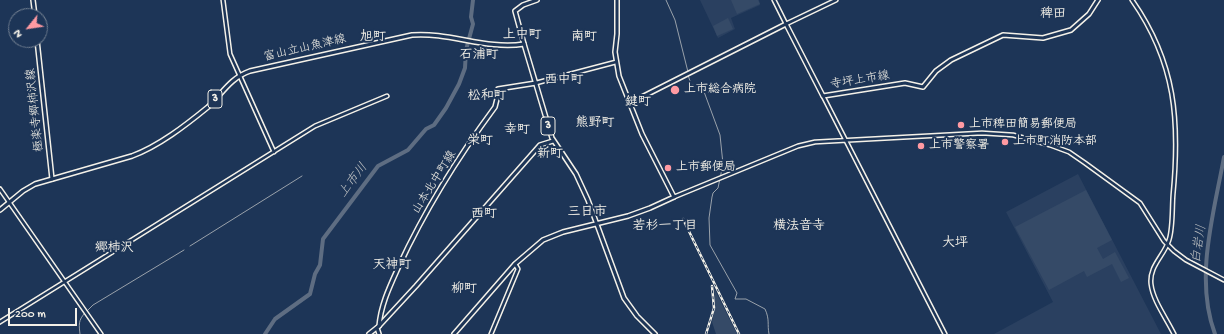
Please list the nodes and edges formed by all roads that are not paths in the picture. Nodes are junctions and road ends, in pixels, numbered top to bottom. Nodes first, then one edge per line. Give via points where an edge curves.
1 (223, 0) edge
2 (521, 0) edge
3 (537, 0) edge
4 (617, 0) edge
5 (774, 0) edge
6 (836, 0) edge
7 (1098, 0) edge
8 (1132, 0) edge
9 (522, 6) junction
10 (786, 24) junction
11 (524, 44) junction
12 (39, 48) edge
13 (616, 62) junction
14 (239, 76) junction
15 (536, 83) junction
16 (387, 96) dead end
17 (823, 96) junction
18 (630, 103) junction
19 (845, 140) junction
20 (553, 141) junction
21 (274, 152) junction
22 (52, 179) junction
23 (0, 189) edge
24 (674, 197) junction
25 (9, 203) junction
26 (0, 210) edge
27 (598, 222) junction
28 (1167, 244) junction
29 (516, 264) junction
30 (1224, 280) edge
31 (64, 282) junction
32 (0, 322) edge
33 (378, 327) junction
34 (101, 334) edge
35 (368, 334) edge
36 (379, 334) edge
37 (454, 334) edge
38 (491, 334) edge
39 (655, 334) edge
40 (945, 334) edge
41 (1174, 334) edge

1 - 14 street via 230,54
2 - 9 main road
3 - 9 main road
4 - 13 main road
5 - 10 street
6 - 10 street
7 - 17 main road, 寺坪上市線 via 1089,14 1071,30 1043,38 1003,35 951,60 936,71 923,87 905,83
8 - 28 street via 1158,46 1166,67 1176,118 1177,155
9 - 11 main road via 514,14
10 - 17 main road, 寺坪上市線
10 - 18 main road
11 - 14 main road, 富山立山魚津線 / 3 via 506,46 425,34 403,36 250,71
11 - 15 main road, 3
12 - 22 main road, 極楽寺郷柿沢線
13 - 15 street
13 - 18 main road via 622,86
14 - 21 street
14 - 22 main road, 富山立山魚津線 / 3 via 208,106 146,150
15 - 20 main road, 3
15 - 33 main road, 山本北中町線 via 498,89 494,107 414,234 382,306
16 - 21 street via 315,126
17 - 19 street
18 - 24 main road via 642,134
19 - 24 street via 798,146
19 - 28 street via 982,132 1013,135 1050,144 1085,162 1140,203
19 - 40 street
20 - 27 main road, 3 via 576,174
20 - 33 main road via 540,145
21 - 31 street
22 - 25 main road, 富山立山魚津線 / 3 via 28,187
23 - 25 street
24 - 27 main road via 628,216
25 - 26 main road, 富山立山魚津線 / 3
25 - 31 street
27 - 29 main road via 550,236 533,247
27 - 39 main road, 3 via 624,298
28 - 30 street via 1186,260
28 - 41 street via 1152,271 1151,283
29 - 37 main road
29 - 38 street via 518,269
31 - 32 street
31 - 34 street
33 - 35 main road
33 - 36 main road

